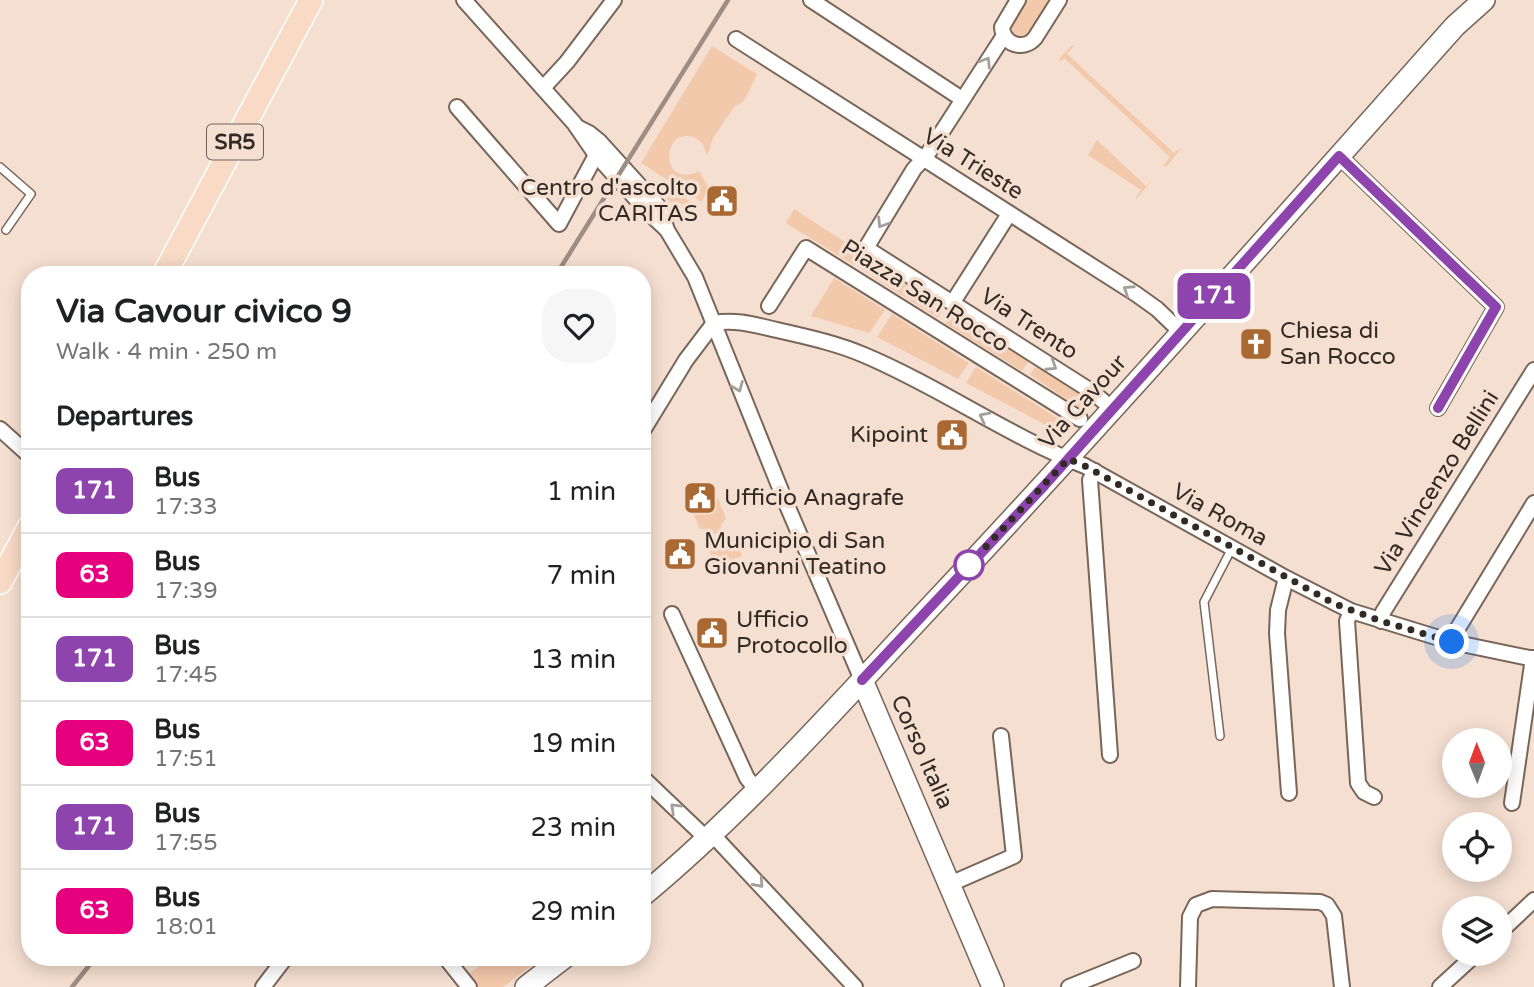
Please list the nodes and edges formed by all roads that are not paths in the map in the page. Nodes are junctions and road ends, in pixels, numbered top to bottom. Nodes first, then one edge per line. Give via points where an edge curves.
1 (311, 0) edge
2 (464, 0) edge
3 (614, 0) edge
4 (811, 0) edge
5 (1059, 0) edge
6 (1463, 0) edge
7 (1484, 0) edge
8 (1017, 1) edge
9 (1455, 26) junction
10 (1003, 37) junction
11 (736, 39) dead end
12 (543, 88) junction
13 (962, 99) junction
14 (457, 107) dead end
15 (577, 127) junction
16 (597, 155) junction
17 (1339, 156) junction
18 (922, 160) junction
19 (0, 167) edge
20 (1009, 214) junction
21 (6, 230) dead end
22 (667, 230) junction
23 (168, 266) edge
24 (953, 302) junction
25 (769, 306) dead end
26 (714, 323) junction
27 (1181, 332) junction
28 (1534, 370) edge
29 (1438, 408) dead end
30 (1112, 409) junction
31 (651, 417) edge
32 (1080, 419) dead end
33 (0, 429) edge
34 (21, 448) edge
35 (1068, 459) junction
36 (1095, 471) junction
37 (1534, 503) edge
38 (21, 543) edge
39 (1232, 548) junction
40 (1286, 578) junction
41 (0, 582) edge
42 (1351, 611) junction
43 (672, 614) dead end
44 (1381, 621) junction
45 (1452, 642) junction
46 (1534, 659) edge
47 (862, 680) junction
48 (1000, 736) dead end
49 (1220, 736) dead end
50 (1110, 755) dead end
51 (651, 786) edge
52 (756, 789) junction
53 (1289, 793) dead end
54 (1374, 797) dead end
55 (1512, 803) dead end
56 (709, 837) junction
57 (950, 884) junction
58 (651, 888) edge
59 (1534, 900) edge
60 (1512, 921) edge
61 (1133, 961) dead end
62 (279, 966) edge
63 (452, 966) edge
64 (553, 966) edge
65 (1463, 966) edge
66 (263, 987) edge
67 (469, 987) edge
68 (526, 987) edge
69 (855, 987) edge
70 (993, 987) edge
71 (1069, 987) edge
72 (1188, 987) edge
73 (1342, 987) edge
74 (1440, 987) edge

1 - 23 main road, SR5
2 - 12 street, Corso Italia
3 - 12 street
4 - 13 street
5 - 10 street via 1031,43 1015,44
6 - 9 street, Via Cavour
7 - 9 street, Via Cavour
8 - 10 street via 1002,27
9 - 17 street, Via Cavour
13 -> 10 street
11 - 18 street, Via Trieste
12 - 15 street, Corso Italia
13 - 18 street
14 - 16 street via 559,224
15 - 16 street, Corso Italia
15 - 22 street, Corso Italia via 589,133 638,182 659,207
16 - 22 street, Corso Italia
17 - 27 street, Via Cavour
17 - 29 street via 1496,307
18 - 20 street, Via Trieste
18 -> 24 street, Via Trento via 866,248
19 - 21 lane via 31,194
20 - 24 street, Via Trento
27 -> 20 street, Via Trieste via 1157,309
22 - 26 street, Corso Italia via 695,277
24 -> 30 street, Via Trento
25 - 32 street, Piazza San Rocco via 806,248
26 - 31 street
35 -> 26 street, Via Roma via 848,348 731,320
26 -> 47 street, Corso Italia
27 - 30 street, Via Cavour
28 - 44 street, Via Vincenzo Bellini
30 - 35 street, Via Cavour
33 - 34 street
35 - 36 street, Via Roma
35 - 47 street, Via Cavour
36 - 39 street, Via Roma
36 - 50 street via 1090,480
37 - 45 street
38 - 41 main road
39 - 40 street, Via Roma
39 - 49 lane via 1204,602
40 - 42 street, Via Roma
40 - 53 street via 1277,633
42 - 44 street, Via Roma
42 - 54 street via 1347,621 1358,783
43 - 52 street
44 - 45 street, Via Roma
45 - 46 street, Via Roma
46 - 55 street
47 - 52 street, Via Cavour
47 - 57 street, Corso Italia
48 - 57 street via 1014,856
56 -> 51 street
52 - 56 street, Via Cavour
56 - 58 street, Via Cavour
56 -> 69 street
57 - 70 street, Corso Italia
59 - 60 street
61 - 71 street
62 - 66 street
63 - 67 street
64 - 68 street
65 - 74 street
72 - 73 street via 1190,917 1196,905 1212,899 1327,905 1334,916

